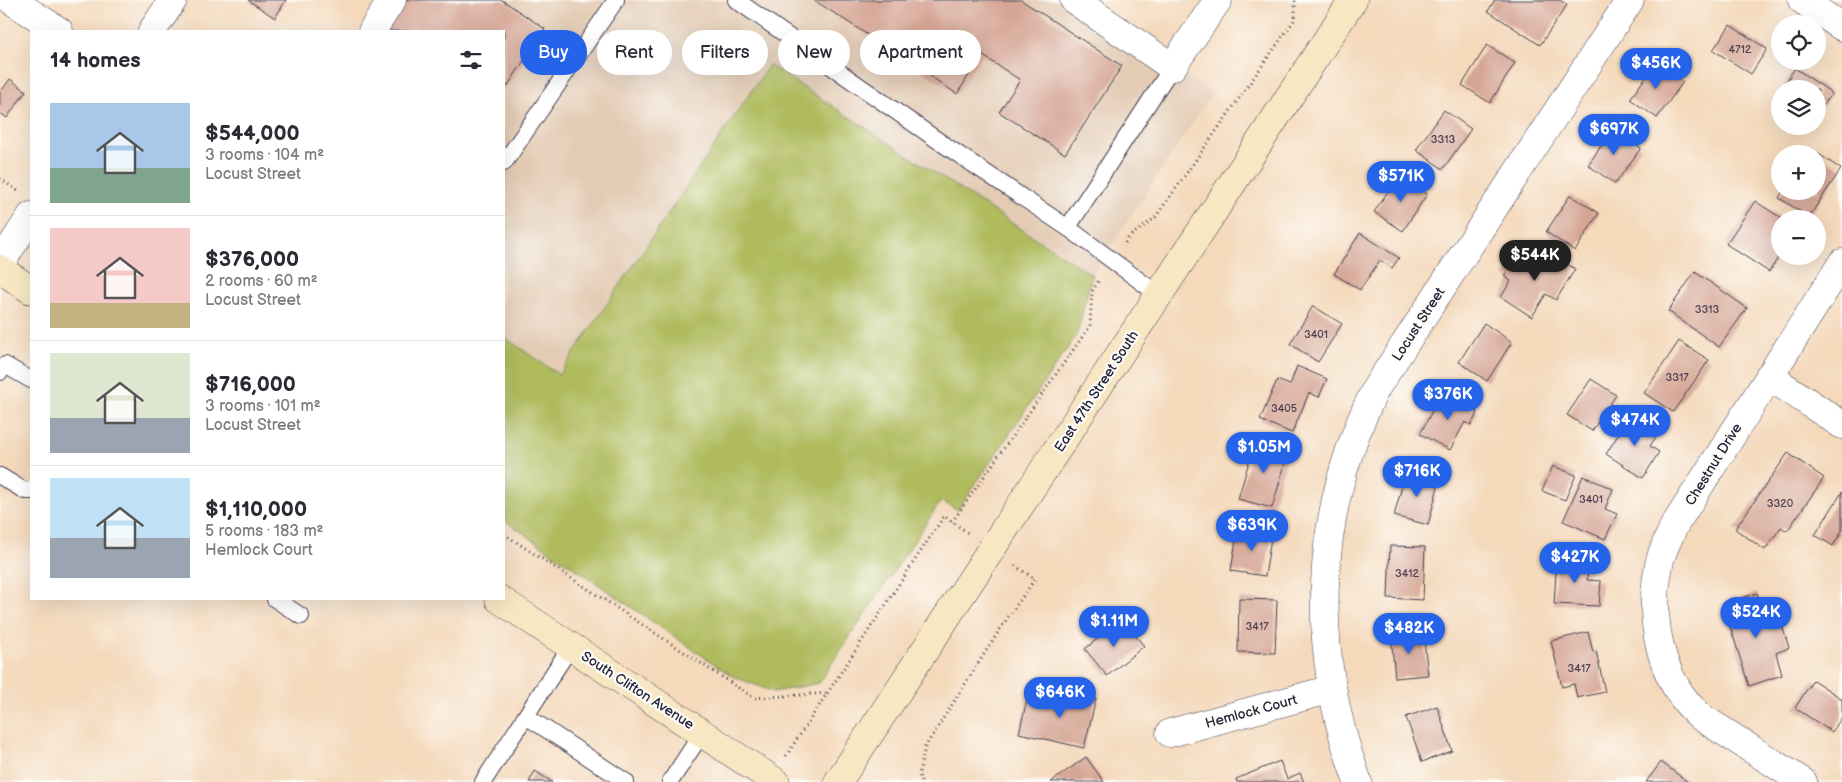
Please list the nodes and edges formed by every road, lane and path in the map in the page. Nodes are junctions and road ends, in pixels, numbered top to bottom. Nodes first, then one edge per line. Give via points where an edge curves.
1 (11, 0) edge
2 (172, 0) edge
3 (392, 0) edge
4 (616, 0) edge
5 (736, 0) edge
6 (1074, 0) edge
7 (1218, 0) edge
8 (1353, 0) edge
9 (1630, 0) edge
10 (1802, 0) edge
11 (1842, 27) edge
12 (57, 30) edge
13 (153, 30) edge
14 (373, 30) edge
15 (1172, 68) junction
16 (505, 162) edge
17 (0, 179) edge
18 (27, 206) edge
19 (1068, 228) junction
20 (1842, 263) edge
21 (0, 264) edge
22 (0, 269) edge
23 (30, 289) edge
24 (1159, 295) junction
25 (0, 372) edge
26 (1769, 376) junction
27 (30, 379) edge
28 (1842, 425) edge
29 (0, 476) edge
30 (30, 491) edge
31 (505, 535) edge
32 (276, 600) edge
33 (501, 600) edge
34 (300, 616) dead end
35 (570, 646) junction
36 (1332, 689) junction
37 (828, 693) dead end
38 (526, 716) junction
39 (702, 733) junction
40 (1170, 733) dead end
41 (483, 782) edge
42 (626, 782) edge
43 (670, 782) edge
44 (776, 782) edge
45 (838, 782) edge
46 (1358, 782) edge
47 (1802, 782) edge

1 - 12 street
2 - 13 street
3 - 14 street
4 - 16 lane
5 - 19 lane
6 - 15 street
7 - 15 street
8 - 24 main road, East 47th Street South
9 - 36 street, Locust Street via 1376,388 1363,413 1340,478 1327,546 1325,618
10 - 11 street
15 - 19 lane
17 - 18 path
18 - 21 street
19 - 24 lane
20 - 26 street, Chestnut Drive
22 - 23 main road
24 - 45 main road, East 47th Street South
25 - 27 lane via 4,365
26 - 28 street
26 - 47 street, Chestnut Drive via 1674,526 1659,564 1655,603 1666,668 1689,707
29 - 30 lane
31 - 37 path via 754,698
32 - 34 lane
33 - 35 main road, South Clifton Avenue
35 - 38 lane
35 - 39 main road, South Clifton Avenue
36 - 40 street, Hemlock Court
36 - 46 street, Locust Street
38 - 41 lane
38 - 42 lane
39 - 43 lane
39 - 44 main road, South Clifton Avenue

